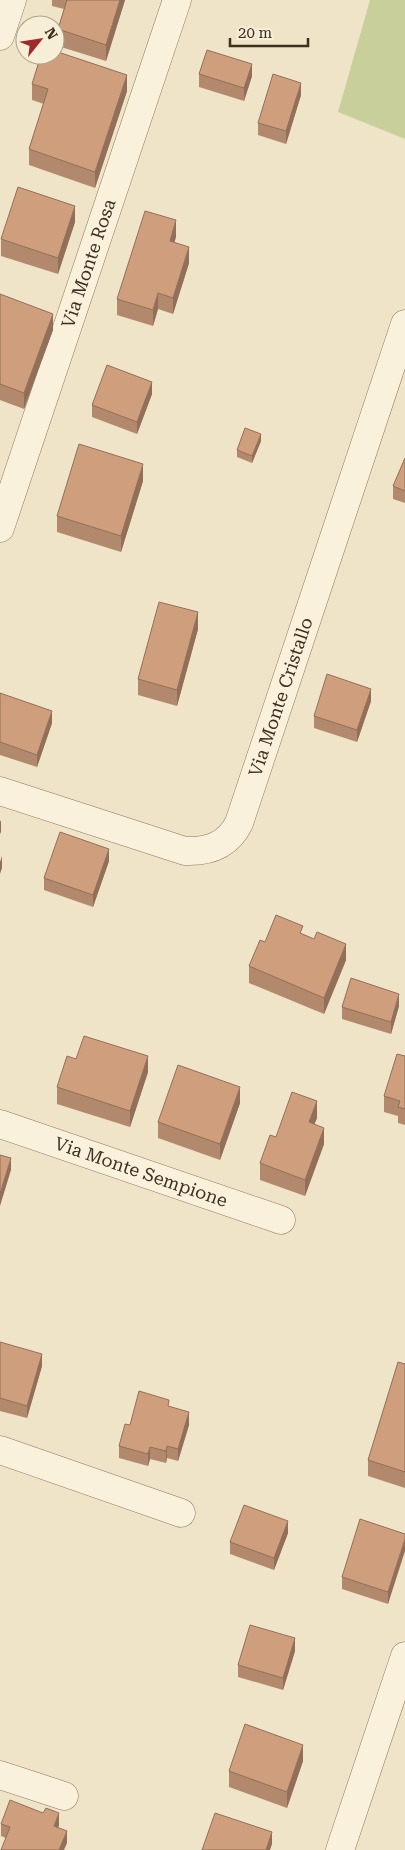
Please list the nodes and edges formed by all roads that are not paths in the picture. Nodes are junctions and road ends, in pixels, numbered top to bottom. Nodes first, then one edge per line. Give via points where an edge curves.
1 (12, 0) edge
2 (177, 0) edge
3 (0, 36) edge
4 (405, 324) edge
5 (0, 528) edge
6 (0, 791) edge
7 (0, 1124) edge
8 (281, 1220) dead end
9 (0, 1450) edge
10 (180, 1513) dead end
11 (405, 1656) edge
12 (0, 1775) edge
13 (64, 1796) dead end
14 (340, 1850) edge

1 - 3 street
2 - 5 street, Via Monte Rosa
4 - 6 street, Via Monte Cristallo via 239,823 230,837 214,848 185,851
7 - 8 street, Via Monte Sempione
9 - 10 street
11 - 14 street
12 - 13 street

